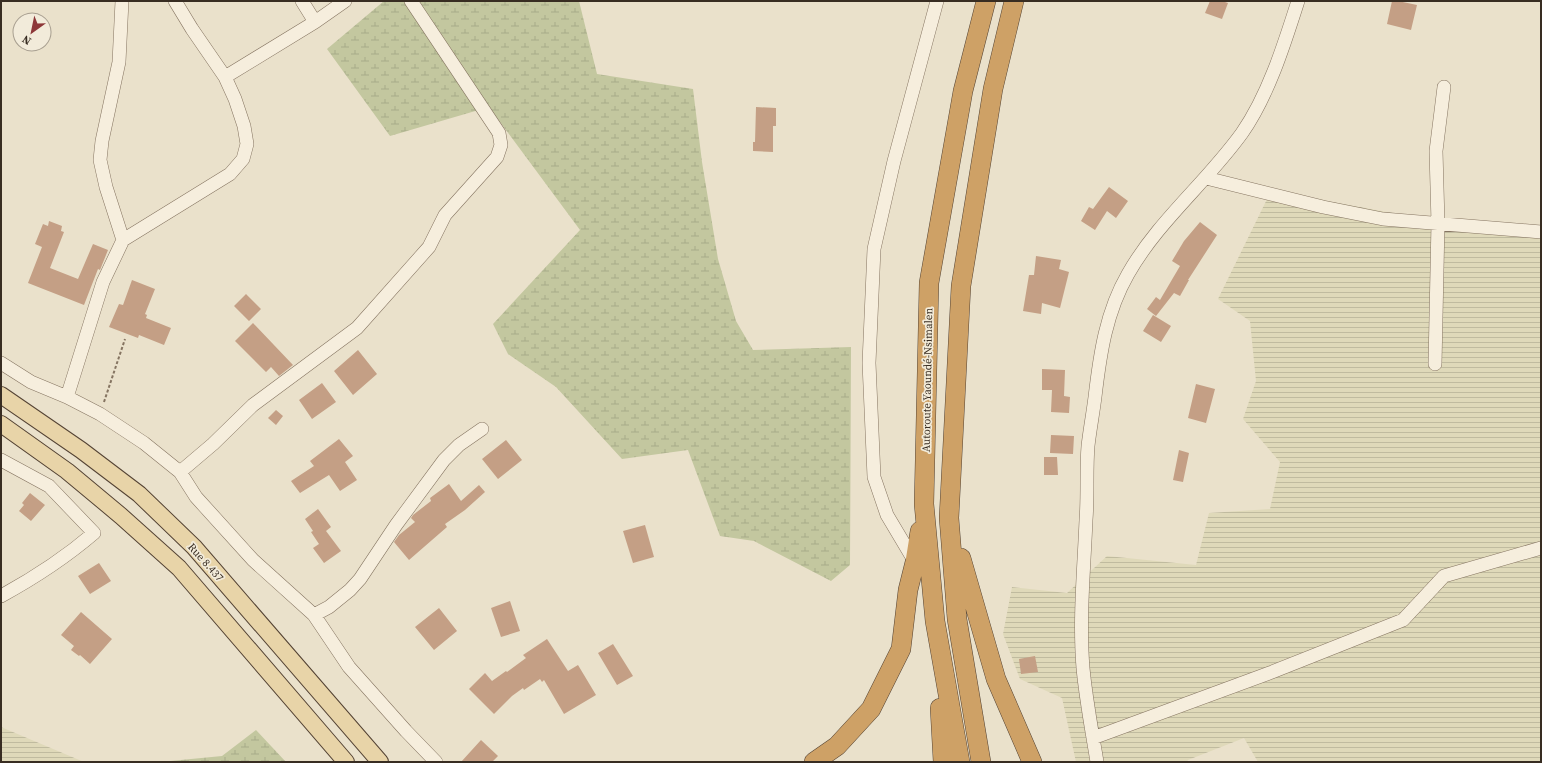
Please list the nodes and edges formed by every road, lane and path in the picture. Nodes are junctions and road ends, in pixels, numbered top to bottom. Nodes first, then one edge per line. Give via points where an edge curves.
1 (122, 1) edge
2 (175, 1) edge
3 (302, 1) edge
4 (345, 1) edge
5 (411, 1) edge
6 (937, 1) edge
7 (986, 1) edge
8 (1014, 1) edge
9 (1298, 1) edge
10 (315, 22) junction
11 (225, 77) junction
12 (1444, 87) dead end
13 (1206, 178) junction
14 (1438, 223) junction
15 (1541, 232) edge
16 (123, 240) junction
17 (125, 339) dead end
18 (1, 363) edge
19 (1435, 364) dead end
20 (1, 395) edge
21 (67, 397) junction
22 (100, 414) junction
23 (1, 424) edge
24 (482, 429) dead end
25 (1, 460) edge
26 (180, 472) junction
27 (924, 504) junction
28 (949, 518) junction
29 (1541, 548) edge
30 (915, 562) junction
31 (1, 596) edge
32 (314, 616) junction
33 (957, 619) junction
34 (935, 621) junction
35 (1093, 738) junction
36 (346, 762) edge
37 (380, 762) edge
38 (436, 762) edge
39 (814, 762) edge
40 (943, 762) edge
41 (960, 762) edge
42 (981, 762) edge
43 (994, 762) edge
44 (1032, 762) edge
45 (1097, 762) edge

1 - 16 street via 119,62 100,160
2 - 11 street
3 - 10 street
4 - 10 street
5 - 26 street via 499,133 501,145 497,157 445,215 429,247 357,328 253,405
6 - 30 street via 894,161 874,249 869,363 874,477 887,515
7 - 27 highway, Autoroute Yaoundé-Nsimalen via 963,92 929,283
8 - 28 highway via 993,89 960,286
9 - 13 street via 1260,102 1242,133
10 - 11 street
11 - 16 street via 244,126 247,144 243,159 230,174
12 - 14 street via 1436,152
13 - 14 street via 1330,209 1383,218
13 - 35 street via 1175,210 1145,248 1128,275 1110,313 1100,356 1088,447 1082,615 1083,668
14 - 15 street
14 - 19 street
16 - 21 street via 103,282
17 - 22 path
18 - 21 street via 31,382
20 - 37 main road, Rue 8.437 via 139,494 194,547
21 - 22 street
22 - 26 street via 144,443
23 - 36 main road via 67,471 179,568
24 - 32 street via 459,445 444,460 360,579 329,607
25 - 31 street via 49,486 94,533 24,583
26 - 32 street via 196,496 253,560
27 - 30 highway
27 - 34 highway, Autoroute Yaoundé-Nsimalen
28 - 33 highway
28 - 44 highway via 996,680
29 - 35 street via 1444,576 1403,620
30 - 39 highway via 908,590 900,649 871,709 837,746
32 - 38 street via 349,667
33 - 42 highway
33 - 43 highway
34 - 40 highway
34 - 41 highway, Autoroute Yaoundé-Nsimalen
35 - 45 street

